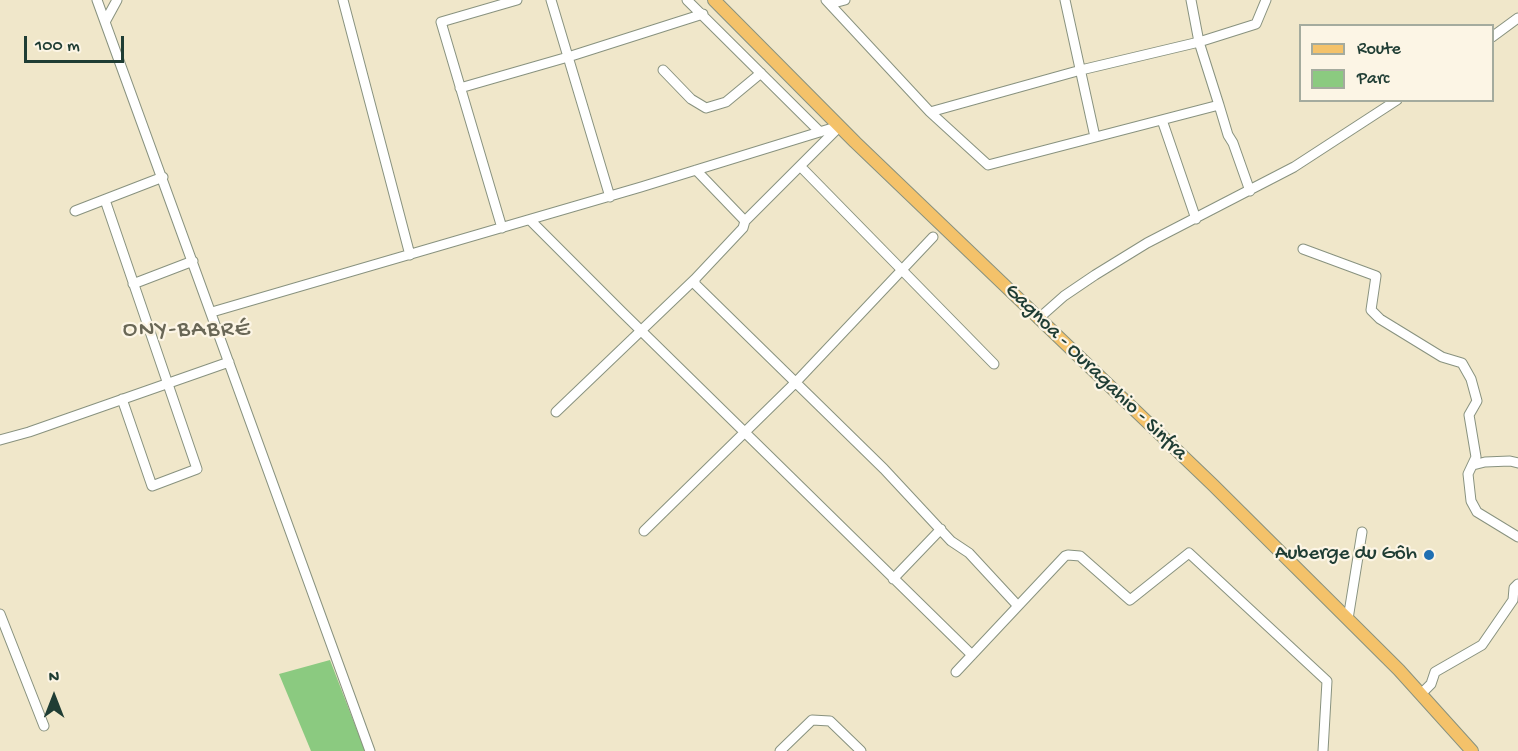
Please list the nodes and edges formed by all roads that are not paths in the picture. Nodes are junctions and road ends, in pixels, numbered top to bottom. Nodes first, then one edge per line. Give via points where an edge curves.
1 (97, 0) edge
2 (117, 0) edge
3 (343, 0) edge
4 (517, 0) edge
5 (551, 0) edge
6 (687, 0) edge
7 (714, 0) edge
8 (845, 0) edge
9 (1065, 0) edge
10 (1191, 0) edge
11 (1266, 0) edge
12 (828, 2) edge
13 (703, 14) junction
14 (1518, 18) edge
15 (105, 22) junction
16 (1494, 36) edge
17 (1199, 42) junction
18 (568, 57) junction
19 (663, 70) dead end
20 (1080, 70) junction
21 (762, 74) junction
22 (460, 88) junction
23 (1394, 102) edge
24 (1219, 105) junction
25 (930, 112) junction
26 (1162, 120) junction
27 (839, 126) junction
28 (820, 132) junction
29 (1095, 137) junction
30 (800, 166) junction
31 (696, 170) junction
32 (163, 177) junction
33 (1250, 191) junction
34 (610, 196) junction
35 (105, 200) junction
36 (75, 211) dead end
37 (1196, 219) junction
38 (530, 220) junction
39 (745, 221) junction
40 (502, 228) junction
41 (933, 237) dead end
42 (1303, 249) dead end
43 (410, 255) junction
44 (193, 261) junction
45 (903, 269) junction
46 (695, 279) junction
47 (133, 284) junction
48 (212, 312) junction
49 (1038, 319) junction
50 (640, 330) junction
51 (229, 362) junction
52 (994, 364) dead end
53 (796, 382) junction
54 (167, 383) junction
55 (122, 399) junction
56 (556, 412) dead end
57 (744, 433) junction
58 (0, 440) edge
59 (1518, 463) edge
60 (1473, 465) junction
61 (941, 529) junction
62 (644, 531) dead end
63 (1362, 532) dead end
64 (1518, 537) edge
65 (893, 579) junction
66 (1518, 584) edge
67 (1018, 606) junction
68 (0, 614) edge
69 (1348, 619) junction
70 (972, 655) junction
71 (956, 672) dead end
72 (1421, 693) junction
73 (44, 726) dead end
74 (370, 751) edge
75 (780, 751) edge
76 (861, 751) edge
77 (1323, 751) edge
78 (1472, 751) edge

1 - 15 street
2 - 15 street
3 - 43 street
4 - 22 street via 441,22
5 - 18 street
6 - 13 street
7 - 27 main road, Gagnoa - Ouragahio - Sinfra
8 - 12 street
9 - 20 street
10 - 17 street
11 - 17 street via 1256,24
12 - 25 street
13 - 18 street
13 - 21 street
14 - 16 street
15 - 32 street
17 - 20 street
17 - 24 street
18 - 22 street
18 - 34 street
19 - 21 street via 691,99 706,108 726,102
20 - 25 street
20 - 29 street
21 - 28 street
22 - 40 street
23 - 33 street
24 - 26 street
24 - 33 street
25 - 29 street via 988,165
26 - 29 street
26 - 37 street
27 - 28 street
27 - 30 street
27 - 49 main road, Gagnoa - Ouragahio - Sinfra
28 - 31 street
30 - 39 street
30 - 45 street
31 - 34 street
31 - 39 street
32 - 35 street
32 - 44 street
33 - 37 street
34 - 38 street
35 - 36 street
35 - 47 street
37 - 49 street via 1095,274
38 - 40 street
38 - 50 street
39 - 46 street
40 - 43 street
41 - 45 street
42 - 60 street via 1376,276 1371,310 1442,357 1462,363 1477,401 1469,415 1476,457
43 - 48 street
44 - 47 street
44 - 48 street
45 - 52 street
45 - 53 street
46 - 50 street
46 - 53 street via 695,284
47 - 54 street
48 - 51 street
49 - 69 main road, Gagnoa - Ouragahio - Sinfra
50 - 56 street
50 - 57 street
51 - 54 street
51 - 74 street
53 - 57 street
53 - 61 street
54 - 55 street
54 - 55 street via 197,469 152,486
55 - 58 street
57 - 62 street
57 - 65 street
59 - 60 street via 1493,461
60 - 64 street via 1468,474 1471,501 1477,512
61 - 65 street
61 - 67 street
63 - 69 street
65 - 70 street
66 - 72 street via 1513,600 1482,645 1435,672 1431,684
67 - 70 street
67 - 77 street via 1068,555 1080,556 1130,600 1189,553 1327,681
68 - 73 street
69 - 72 main road, Gagnoa - Ouragahio - Sinfra
70 - 71 street
72 - 78 main road, Gagnoa - Ouragahio - Sinfra
75 - 76 street via 812,720 830,722

